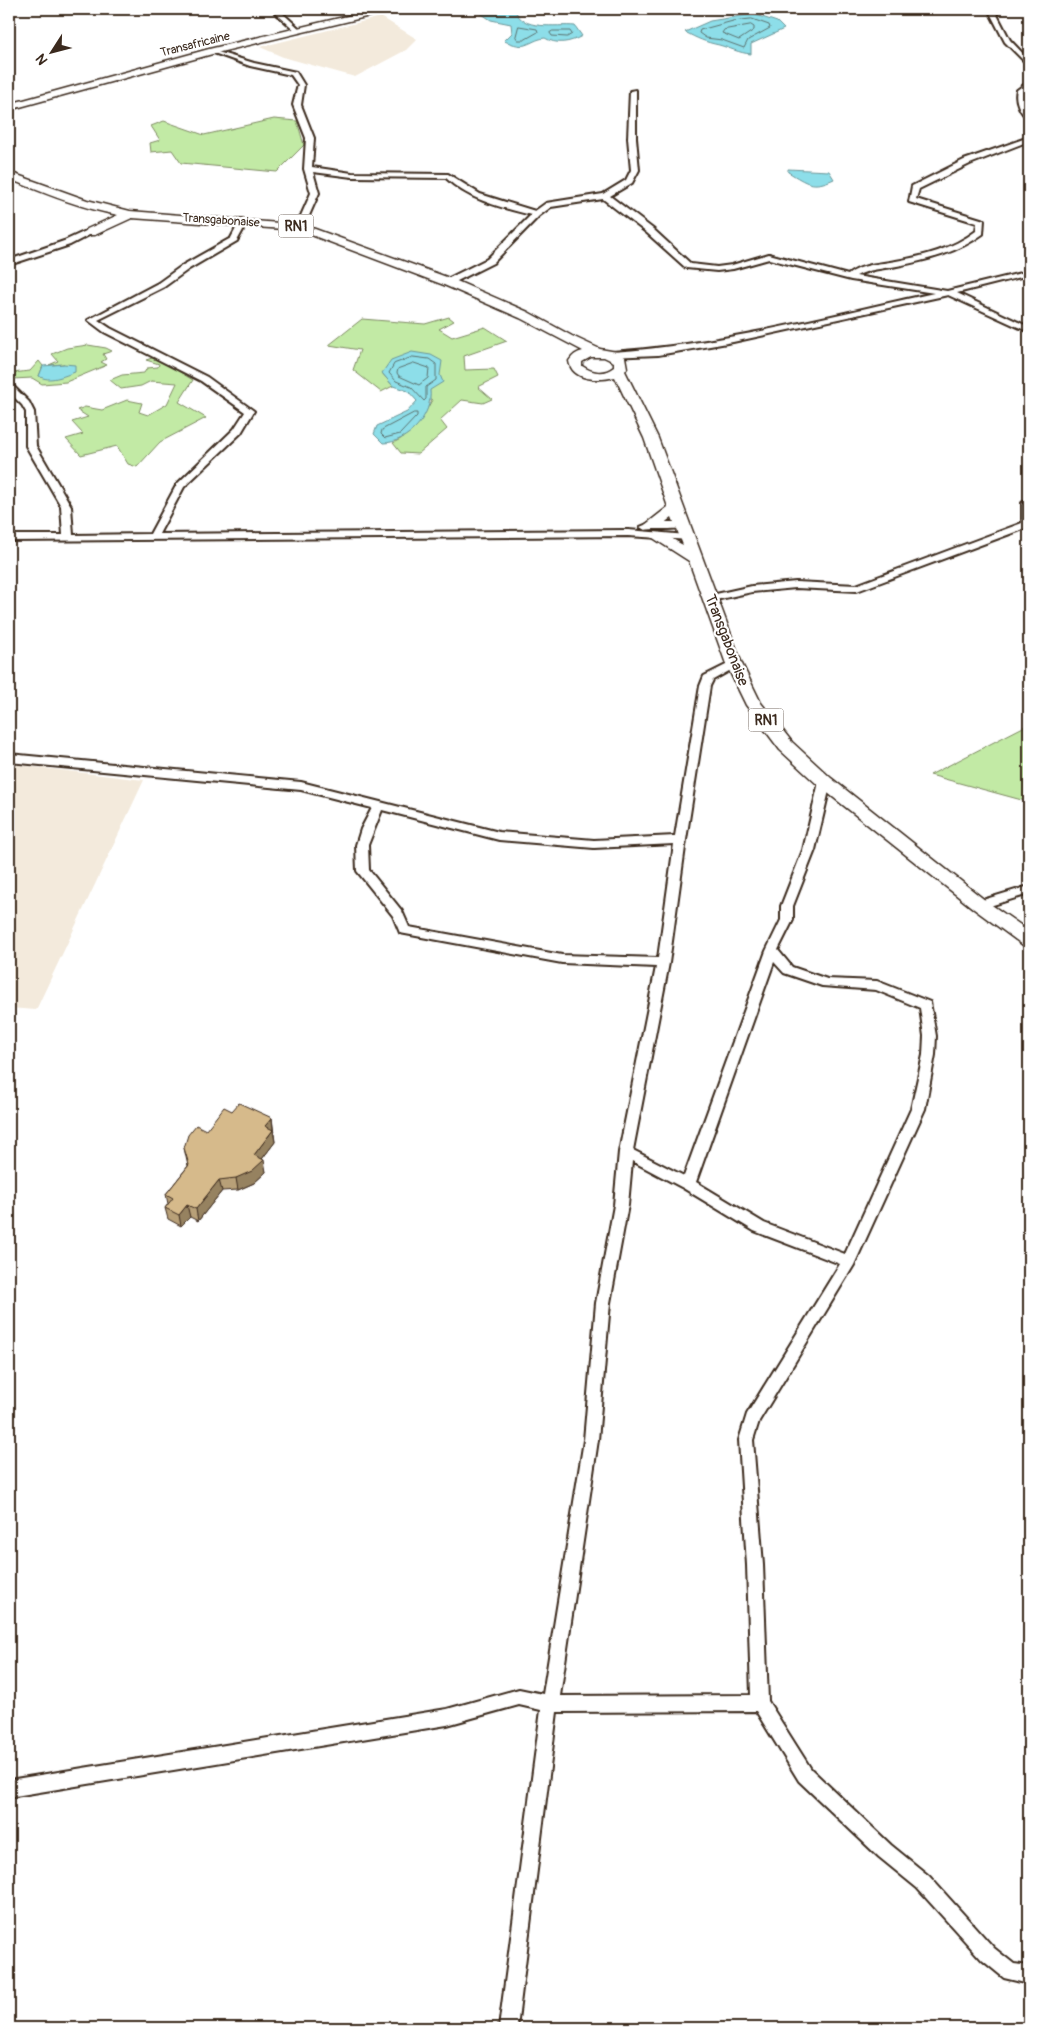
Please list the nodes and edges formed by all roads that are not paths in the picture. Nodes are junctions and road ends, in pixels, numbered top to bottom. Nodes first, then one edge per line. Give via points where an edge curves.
1 (274, 9) edge
2 (388, 9) edge
3 (991, 9) edge
4 (299, 31) junction
5 (213, 52) junction
6 (1029, 64) edge
7 (1029, 83) edge
8 (634, 92) dead end
9 (9, 107) edge
10 (1029, 117) edge
11 (1029, 138) edge
12 (308, 169) junction
13 (9, 175) edge
14 (605, 196) junction
15 (108, 211) junction
16 (130, 214) junction
17 (536, 214) junction
18 (244, 221) junction
19 (300, 227) junction
20 (91, 232) junction
21 (9, 263) edge
22 (1029, 273) edge
23 (851, 278) junction
24 (448, 282) junction
25 (949, 293) junction
26 (1029, 330) edge
27 (567, 339) junction
28 (596, 352) junction
29 (658, 352) junction
30 (580, 356) junction
31 (617, 363) junction
32 (600, 376) junction
33 (9, 386) edge
34 (633, 404) junction
35 (1029, 501) edge
36 (676, 508) junction
37 (654, 531) junction
38 (685, 531) junction
39 (154, 535) junction
40 (68, 537) junction
41 (9, 538) edge
42 (696, 559) junction
43 (712, 598) junction
44 (734, 664) junction
45 (9, 758) edge
46 (825, 782) junction
47 (379, 806) junction
48 (680, 840) junction
49 (1029, 890) edge
50 (980, 905) junction
51 (1029, 940) edge
52 (772, 951) junction
53 (663, 963) junction
54 (626, 1152) junction
55 (688, 1184) junction
56 (848, 1261) junction
57 (760, 1703) junction
58 (550, 1704) junction
59 (9, 1788) edge
60 (1029, 1975) edge
61 (508, 2028) edge

1 - 4 street
2 - 4 highway, Transafricaine
3 - 6 street via 1007,41
4 - 5 highway, Transafricaine
5 - 9 highway, Transafricaine
5 - 12 street via 294,74 301,85 297,105 310,138
7 - 10 street via 1019,91 1019,99
8 - 14 street via 632,138 635,170 629,181
11 - 23 street via 967,162 915,188 912,200 981,222 980,232 969,242 952,250 866,267
12 - 17 street via 352,175 448,176 457,186
12 - 19 street via 315,193
13 - 15 highway, Transgabonaise / RN1
14 - 17 street via 550,205
14 - 23 street via 688,266 717,269 769,256
15 - 16 highway, Transgabonaise / RN1
15 - 20 highway
16 - 18 highway, Transgabonaise / RN1
16 - 20 highway
17 - 24 street via 490,261
18 - 19 highway, Transgabonaise / RN1
18 - 39 street via 234,239 186,266 161,285 92,320 204,380 250,411 238,431 180,486
19 - 24 highway, Transgabonaise / RN1
20 - 21 street
22 - 25 street
23 - 25 street
24 - 27 highway, Transgabonaise / RN1 via 524,315
25 - 26 street
25 - 29 street
27 - 28 highway, Transgabonaise / RN1
27 - 30 highway, Transgabonaise / RN1
28 - 30 highway
28 - 31 highway
29 - 31 street
29 - 31 street
30 - 32 highway, Transgabonaise via 575,361 576,367 581,372
31 - 32 highway
31 - 34 highway, Transgabonaise / RN1
32 - 34 highway, Transgabonaise / RN1
33 - 40 street via 30,412 30,446 66,506
34 - 36 highway, Transgabonaise / RN1 via 651,438
35 - 43 street via 1027,525 857,588 796,585 752,589
36 - 37 highway
36 - 38 highway, Transgabonaise / RN1
37 - 38 street
37 - 39 street
37 - 42 highway
38 - 42 highway, Transgabonaise / RN1
39 - 40 street
40 - 41 street
42 - 43 highway, Transgabonaise / RN1
43 - 44 highway, Transgabonaise / RN1
44 - 46 highway, Transgabonaise / RN1 via 754,705 786,746
44 - 48 street via 708,678 705,686
45 - 47 street via 301,786
46 - 50 highway, Transgabonaise / RN1
46 - 52 street via 809,850 787,906 787,920
47 - 48 street via 499,836 594,844
47 - 53 street via 362,838 361,864 363,871 398,914 404,930 562,959
48 - 53 street
49 - 50 street
50 - 51 highway, Transgabonaise / RN1
52 - 55 street
52 - 56 street via 788,970 826,983 877,986 926,1005 929,1054 918,1109
53 - 54 street
54 - 55 street
54 - 58 street via 621,1205 603,1303 591,1440
55 - 56 street via 759,1227
56 - 57 street via 752,1419 746,1440
57 - 58 street
57 - 60 street via 805,1775 885,1851 923,1882 988,1954 1010,1972
58 - 59 street via 519,1696 447,1717
58 - 61 street

